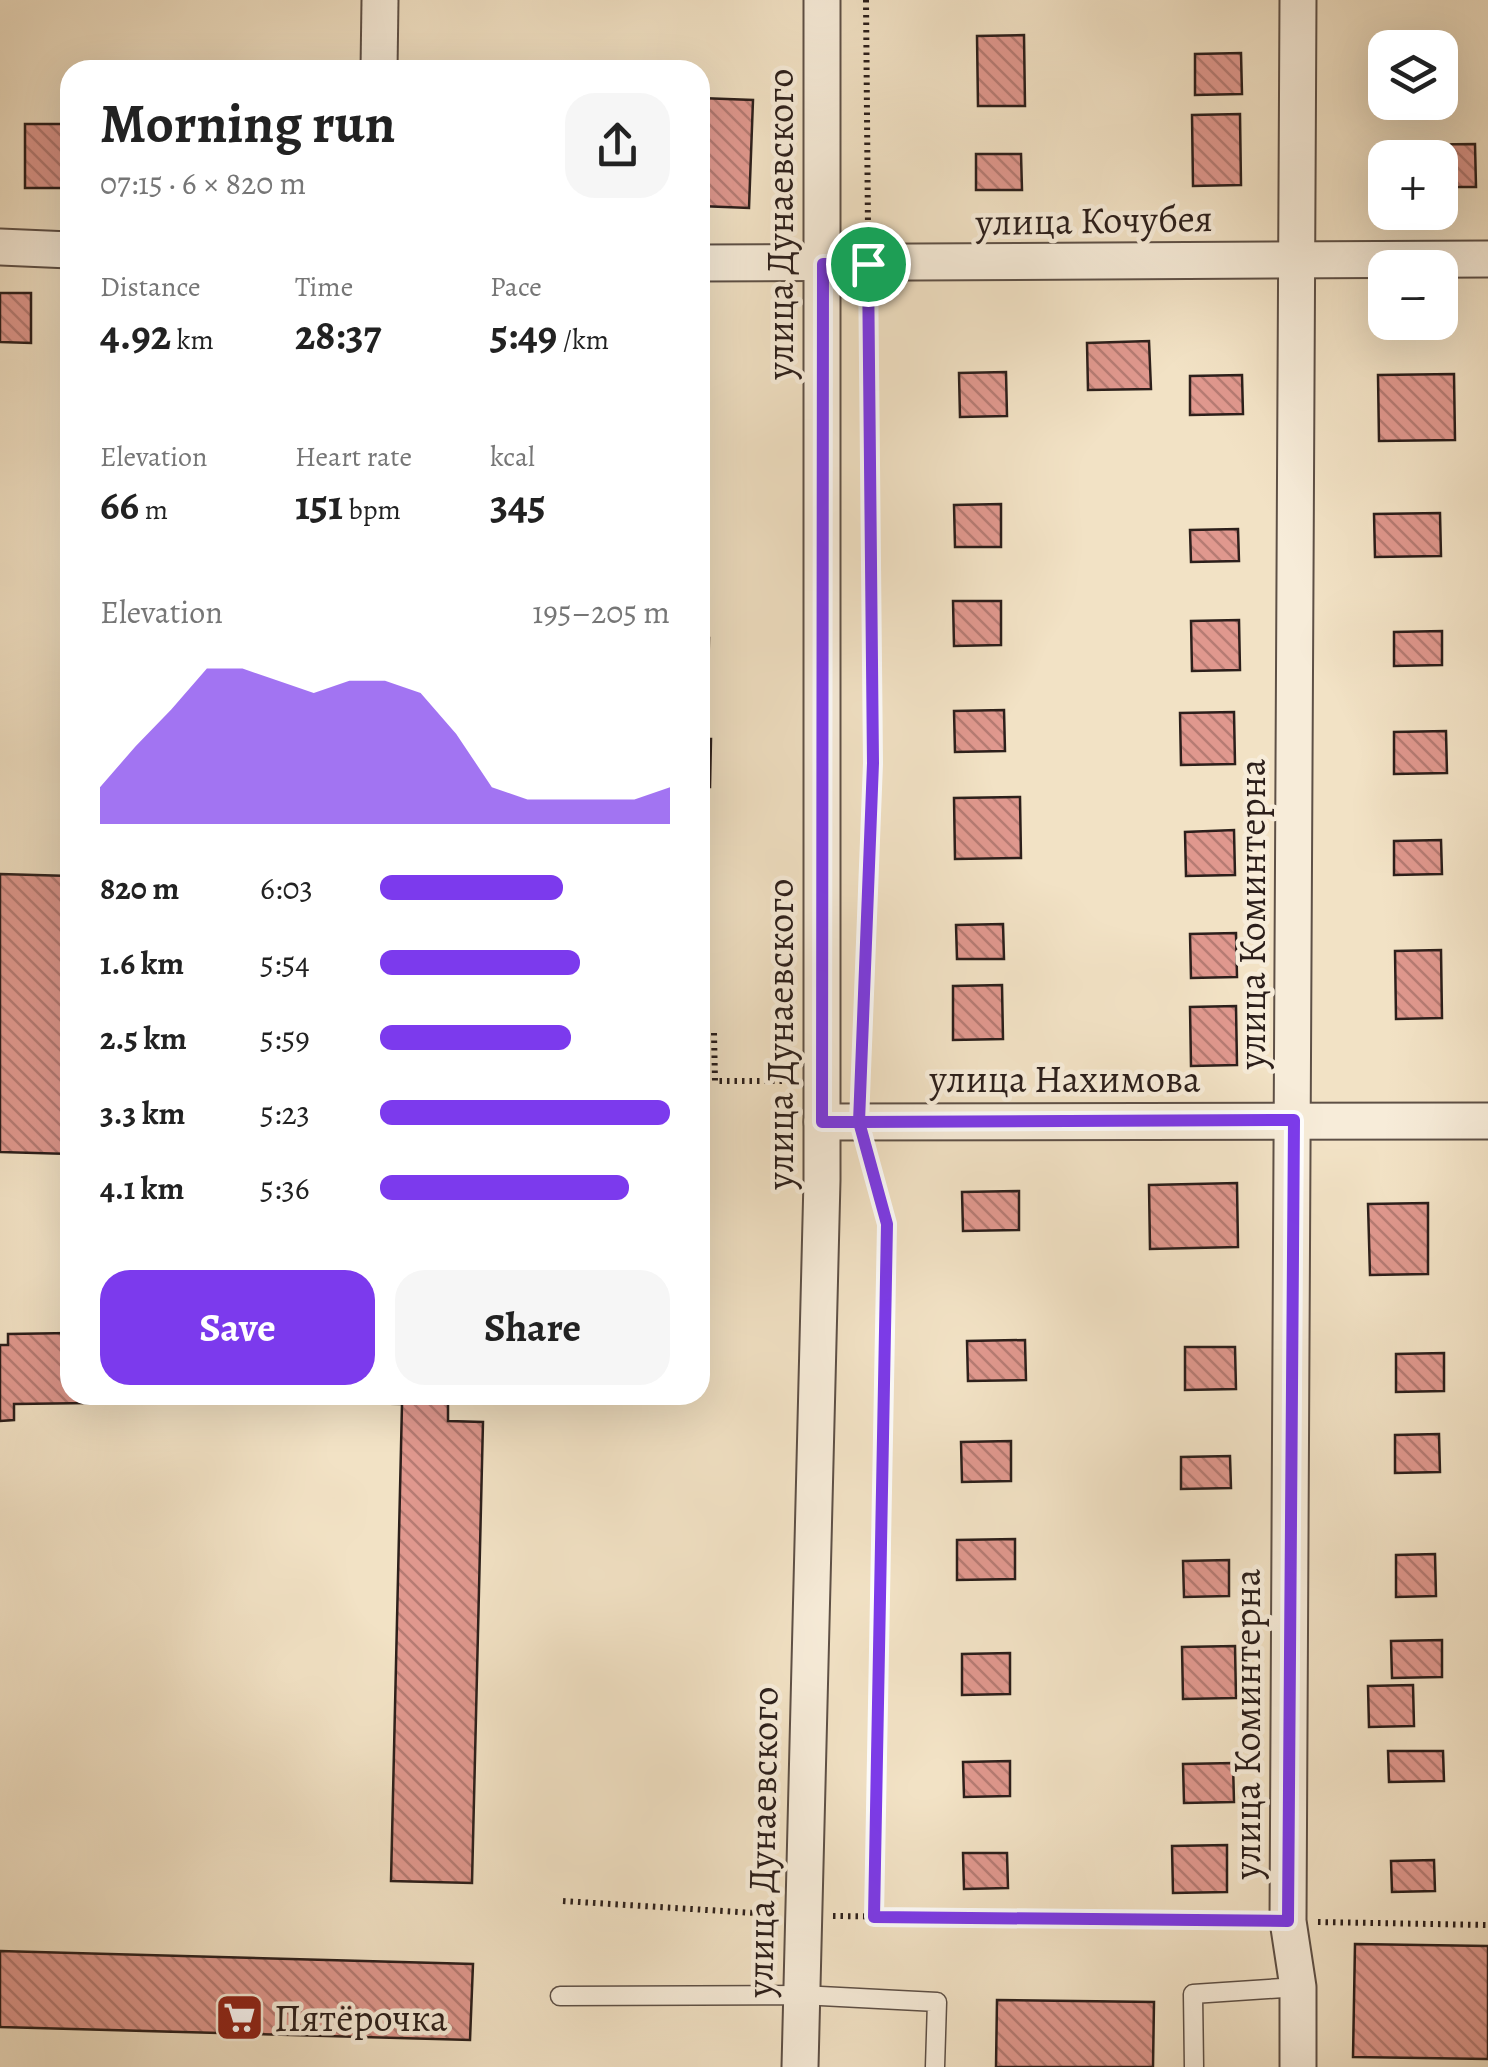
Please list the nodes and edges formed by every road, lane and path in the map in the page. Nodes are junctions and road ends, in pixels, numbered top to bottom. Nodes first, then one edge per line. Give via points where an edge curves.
1 (380, 0) edge
2 (822, 0) edge
3 (866, 0) edge
4 (1298, 0) edge
5 (379, 60) edge
6 (0, 247) edge
7 (60, 250) edge
8 (1488, 259) edge
9 (1296, 260) junction
10 (710, 263) edge
11 (823, 264) junction
12 (868, 264) junction
13 (714, 1033) dead end
14 (860, 1080) junction
15 (822, 1081) junction
16 (1294, 1120) junction
17 (1488, 1121) edge
18 (822, 1122) junction
19 (859, 1122) junction
20 (563, 1901) dead end
21 (802, 1916) junction
22 (874, 1917) junction
23 (1288, 1921) junction
24 (1488, 1925) edge
25 (1298, 1987) junction
26 (801, 1995) junction
27 (560, 1996) dead end
28 (800, 2067) edge
29 (935, 2067) edge
30 (1194, 2067) edge
31 (1298, 2067) edge

1 - 5 street
2 - 11 street, улица Дунаевского
3 - 12 path
4 - 9 street, улица Коминтерна
6 - 7 street
8 - 9 street, улица Кочубея
9 - 12 street, улица Кочубея
9 - 16 street, улица Коминтерна
10 - 11 street, улица Кочубея
11 - 12 street, улица Кочубея
11 - 15 street, улица Дунаевского
12 - 14 path via 873,763
13 - 15 path via 714,1081
14 - 15 path
14 - 19 path
15 - 18 street, улица Дунаевского
16 - 17 street, улица Нахимова
16 - 19 street, улица Нахимова
16 - 23 street, улица Коминтерна
18 - 19 street, улица Нахимова
18 - 21 street, улица Дунаевского
19 - 22 path via 887,1224
20 - 21 path
21 - 22 path
21 - 26 street, улица Дунаевского
22 - 23 path
23 - 24 path
23 - 25 street, улица Коминтерна
25 - 30 lane via 1193,1994
25 - 31 street, улица Коминтерна
26 - 27 lane
26 - 28 street, улица Дунаевского
26 - 29 lane via 936,2002

